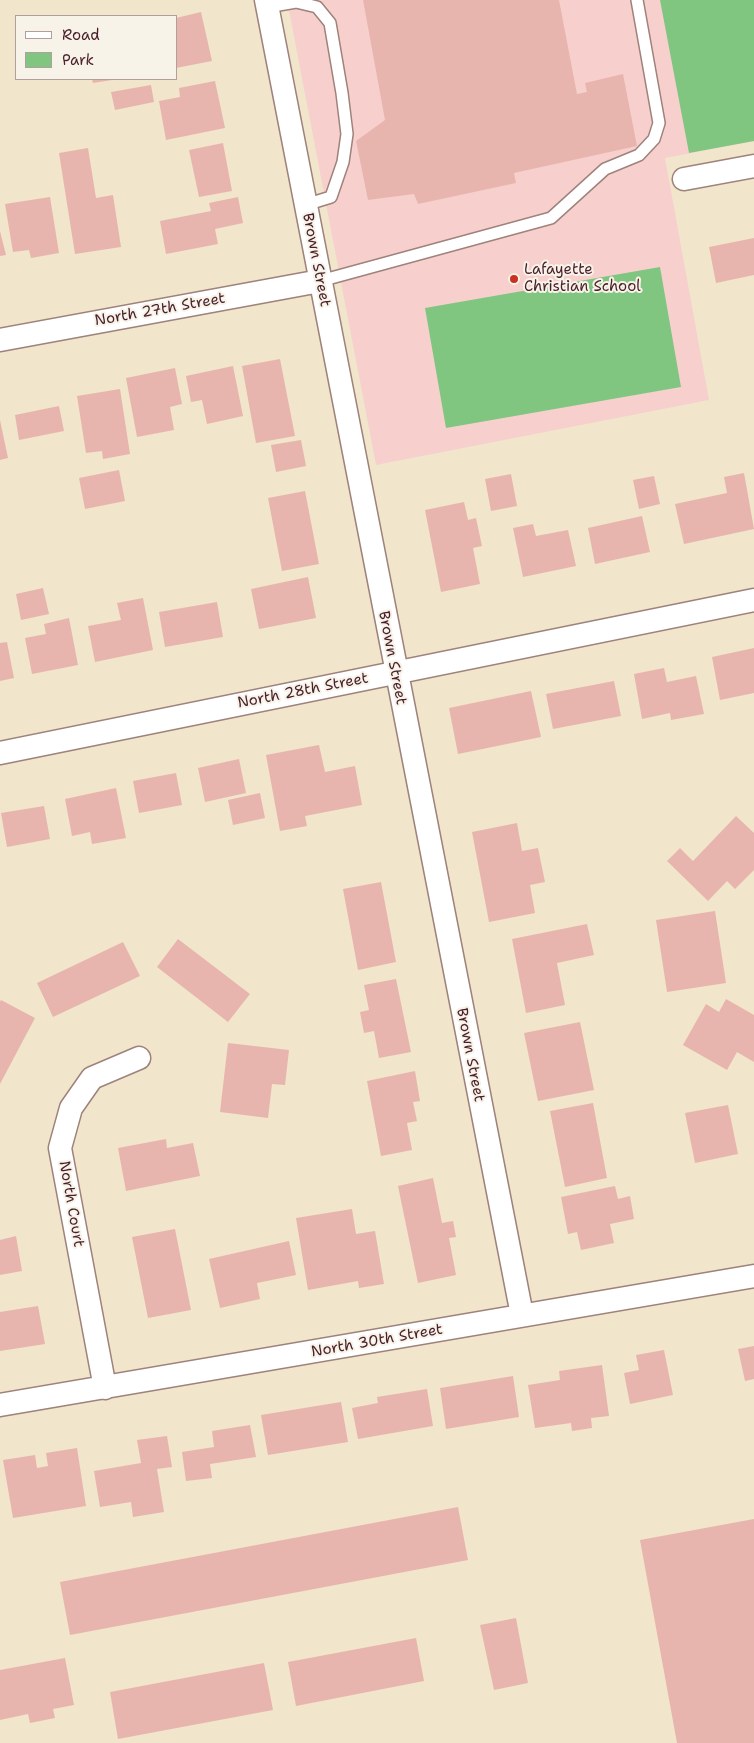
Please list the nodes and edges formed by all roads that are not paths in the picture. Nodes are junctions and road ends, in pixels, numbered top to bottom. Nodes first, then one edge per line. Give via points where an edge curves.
1 (637, 0) edge
2 (266, 3) edge
3 (754, 166) edge
4 (684, 179) dead end
5 (305, 205) junction
6 (320, 281) junction
7 (0, 340) edge
8 (754, 600) edge
9 (395, 672) junction
10 (0, 753) edge
11 (139, 1058) dead end
12 (754, 1276) edge
13 (522, 1316) junction
14 (104, 1388) junction
15 (0, 1405) edge

1 - 6 lane via 659,123 654,139 639,154 605,169 551,218
2 - 5 street, Brown Street
2 - 5 lane via 296,2 317,7 330,23 346,126 343,162 331,198
3 - 4 street
5 - 6 street, Brown Street
6 - 7 street, North 27th Street
6 - 9 street, Brown Street
8 - 9 street, North 28th Street
9 - 10 street, North 28th Street
9 - 13 street, Brown Street
11 - 14 street, North Court via 92,1078 71,1108 60,1148
12 - 13 street, North 30th Street
13 - 14 street, North 30th Street
14 - 15 street, North 30th Street

